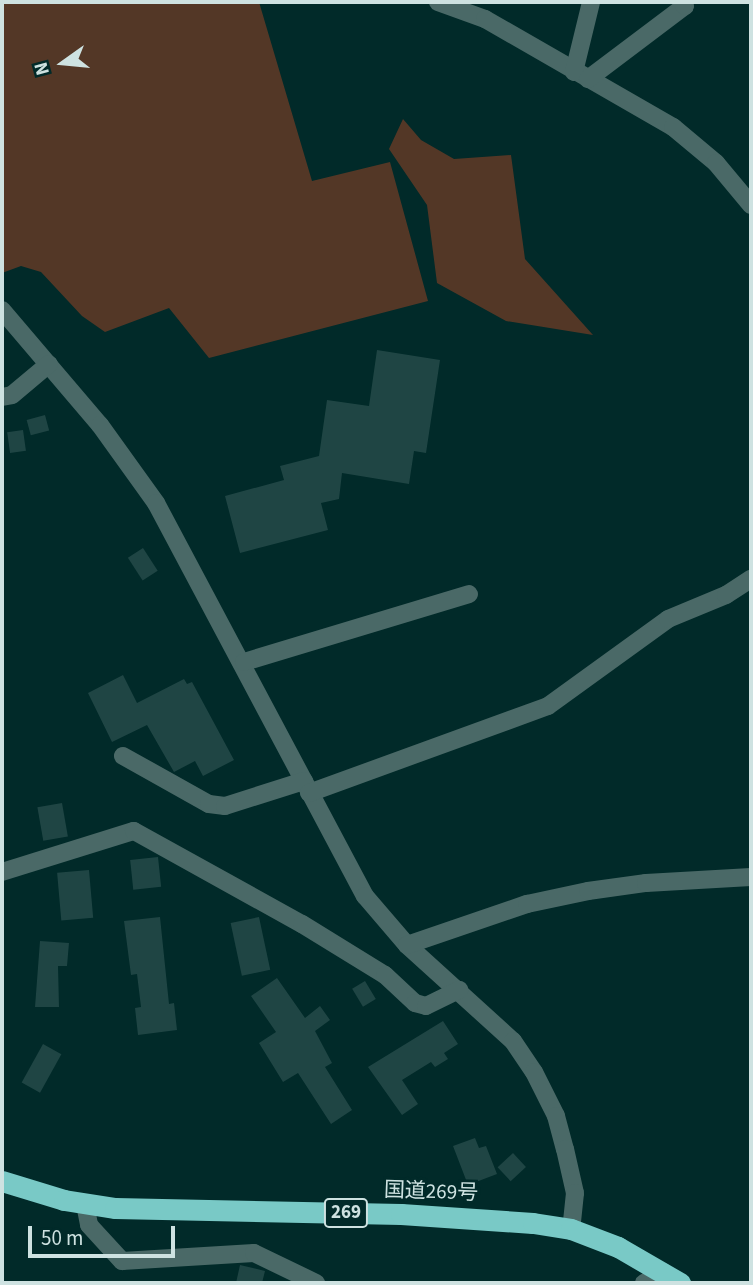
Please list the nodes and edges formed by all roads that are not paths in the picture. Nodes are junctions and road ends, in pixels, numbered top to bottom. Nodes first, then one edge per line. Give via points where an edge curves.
1 (438, 2) edge
2 (591, 2) edge
3 (682, 2) edge
4 (581, 76) junction
5 (751, 205) edge
6 (2, 310) edge
7 (49, 364) junction
8 (2, 397) edge
9 (751, 579) edge
10 (469, 594) dead end
11 (244, 662) junction
12 (123, 755) dead end
13 (307, 787) junction
14 (2, 872) edge
15 (751, 877) edge
16 (407, 946) junction
17 (459, 990) junction
18 (2, 1181) edge
19 (85, 1204) junction
20 (571, 1229) junction
21 (671, 1278) edge
22 (316, 1283) edge
23 (644, 1283) edge

1 - 4 street via 485,19
2 - 4 street
3 - 4 street via 685,6
4 - 5 street via 673,127 716,163
6 - 7 street
7 - 8 street via 12,395
7 - 11 street via 156,503
9 - 13 street via 726,596 668,620 548,706
10 - 11 street
11 - 13 street
12 - 13 street via 209,804 225,806
13 - 16 street via 365,895
14 - 17 street via 134,831 302,923 385,975 415,1003 426,1006
15 - 16 street via 588,891 527,904
16 - 17 street
17 - 20 street via 513,1041 556,1116 575,1194
18 - 19 highway, 国道269号 / 269
19 - 20 highway, 国道269号 / 269 via 473,1217
19 - 22 street via 89,1225 122,1261 254,1253
20 - 21 highway, 国道269号 / 269 via 618,1247
21 - 23 street

